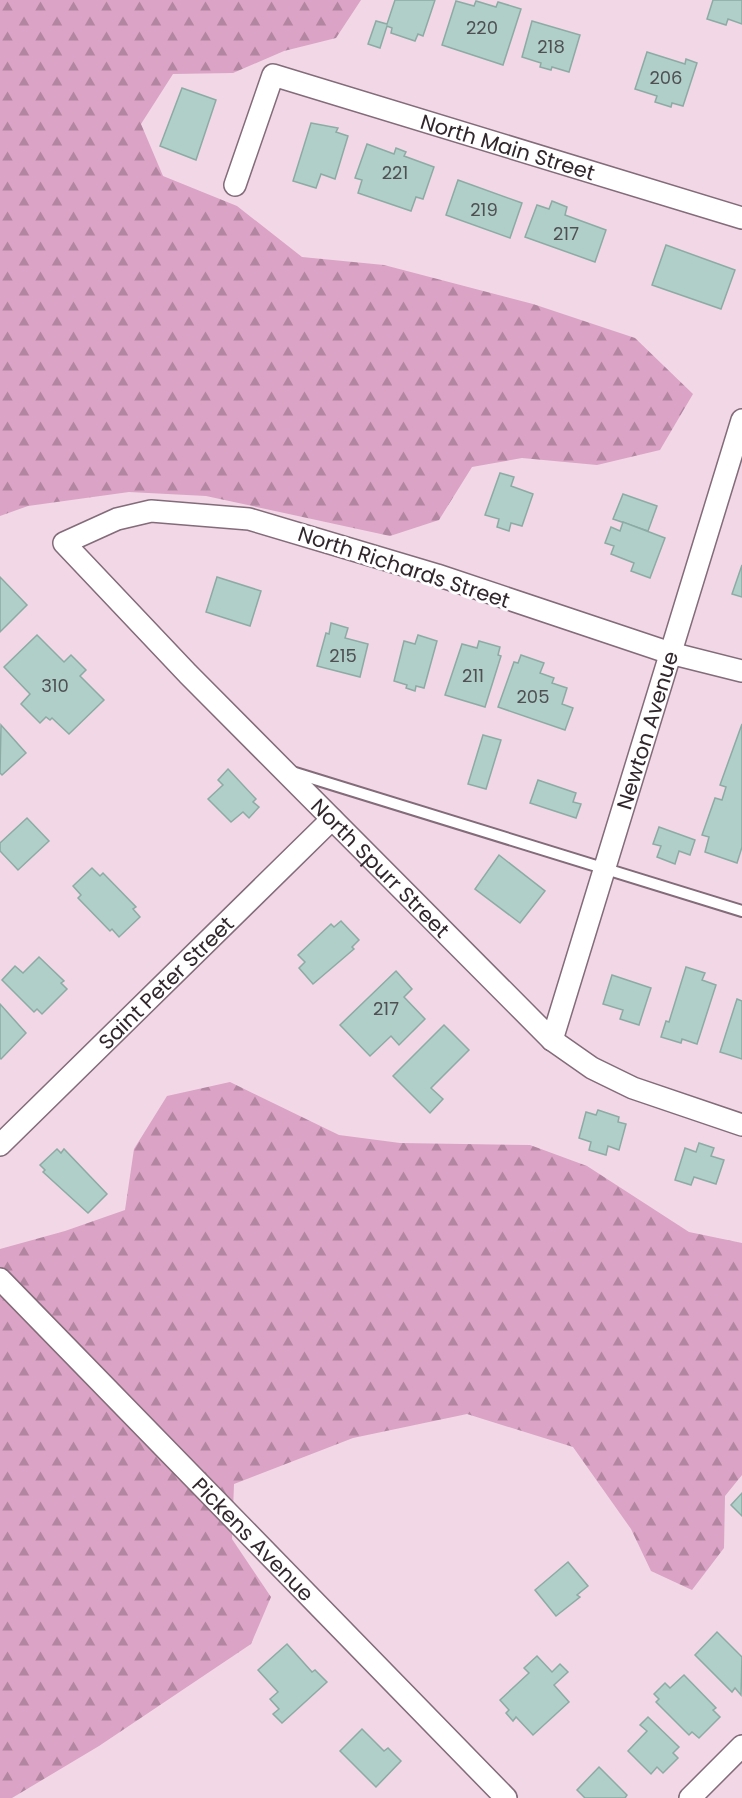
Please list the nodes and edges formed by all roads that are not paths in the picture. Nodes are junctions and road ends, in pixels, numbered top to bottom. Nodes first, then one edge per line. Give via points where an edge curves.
1 (235, 185) dead end
2 (742, 218) edge
3 (740, 433) edge
4 (64, 543) joint
5 (670, 653) junction
6 (742, 671) edge
7 (283, 769) junction
8 (332, 819) junction
9 (604, 868) junction
10 (742, 911) edge
11 (552, 1040) junction
12 (742, 1125) edge
13 (0, 1145) edge
14 (0, 1279) edge
15 (742, 1746) edge
16 (506, 1798) edge
17 (690, 1798) edge

1 - 2 street, North Main Street via 273,75
3 - 5 street, Newton Avenue
4 - 5 street, North Richards Street via 117,519 151,511 249,519 437,575
4 - 7 street, North Spurr Street
5 - 6 street, North Richards Street
5 - 9 street, Newton Avenue
7 - 8 street, North Spurr Street
7 - 9 lane
8 - 11 street, North Spurr Street
8 - 13 street, Saint Peter Street
9 - 10 lane
9 - 11 street, Newton Avenue
11 - 12 street, North Spurr Street via 592,1068 633,1088
14 - 16 street, Pickens Avenue
15 - 17 street

